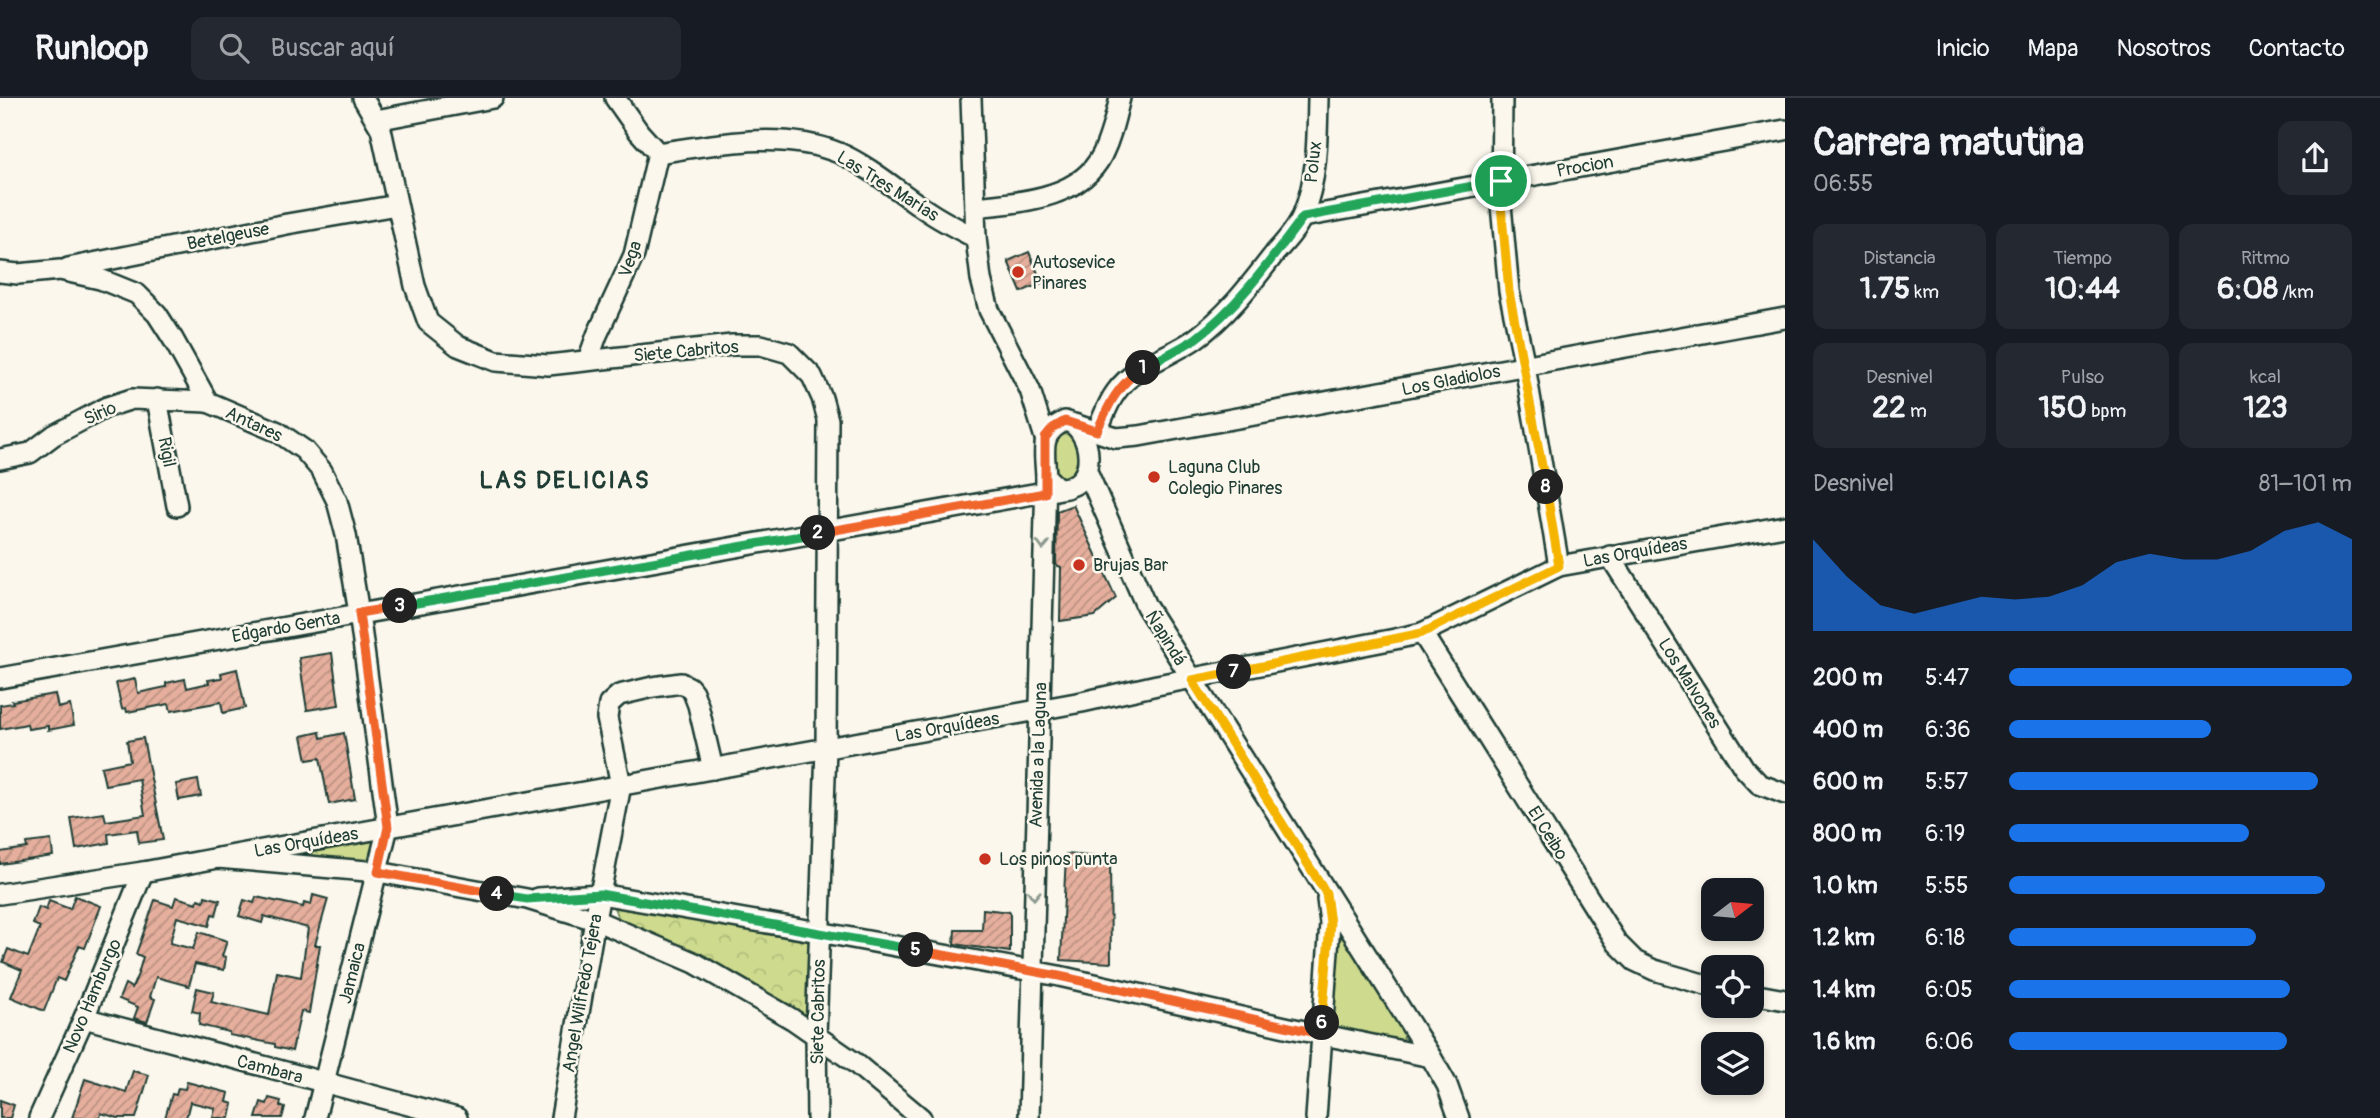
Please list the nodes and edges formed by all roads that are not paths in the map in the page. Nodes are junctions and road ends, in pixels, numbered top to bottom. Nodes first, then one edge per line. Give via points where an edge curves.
1 (363, 98) edge
2 (493, 98) edge
3 (615, 98) edge
4 (971, 98) edge
5 (1120, 98) edge
6 (1318, 98) edge
7 (1502, 98) edge
8 (376, 120) junction
9 (1785, 130) edge
10 (658, 153) junction
11 (1501, 181) junction
12 (397, 205) junction
13 (975, 207) junction
14 (1303, 217) junction
15 (976, 238) junction
16 (60, 270) junction
17 (0, 272) edge
18 (1785, 318) edge
19 (588, 360) junction
20 (1525, 366) junction
21 (1030, 390) junction
22 (157, 399) junction
23 (208, 402) junction
24 (1070, 422) junction
25 (1107, 434) junction
26 (1045, 438) junction
27 (0, 459) edge
28 (1087, 467) junction
29 (1045, 485) junction
30 (177, 506) dead end
31 (1785, 526) edge
32 (1762, 530) junction
33 (828, 531) junction
34 (1785, 534) edge
35 (1610, 556) junction
36 (1559, 566) junction
37 (359, 613) junction
38 (1422, 633) junction
39 (0, 678) edge
40 (1192, 680) junction
41 (1041, 710) junction
42 (826, 748) junction
43 (713, 769) junction
44 (621, 785) junction
45 (1785, 793) edge
46 (388, 827) junction
47 (218, 858) junction
48 (143, 872) junction
49 (378, 872) junction
50 (1326, 893) junction
51 (0, 894) edge
52 (600, 894) junction
53 (527, 899) junction
54 (595, 920) junction
55 (819, 932) junction
56 (1033, 971) junction
57 (1701, 985) edge
58 (1764, 996) edge
59 (1785, 1000) edge
60 (84, 1018) junction
61 (1321, 1034) junction
62 (816, 1036) junction
63 (1432, 1057) junction
64 (324, 1083) junction
65 (39, 1118) edge
66 (315, 1118) edge
67 (457, 1118) edge
68 (561, 1118) edge
69 (817, 1118) edge
70 (920, 1118) edge
71 (1029, 1118) edge
72 (1316, 1118) edge
73 (1459, 1118) edge

1 - 8 street, Siete Cabritos
2 - 8 street
3 - 10 street
4 - 13 street
5 - 13 street via 1101,158 1082,178 1055,193 1026,201
6 - 14 street, Polux via 1316,159
7 - 11 street
8 - 12 street, Siete Cabritos
9 - 11 street, Procion
10 - 15 street, Las Tres Marías via 770,141 809,143 841,154
10 - 19 street, Vega via 634,255
11 - 14 street, Procion
11 - 20 street via 1509,291
12 - 16 street, Betelgeuse
12 - 19 street, Siete Cabritos via 428,322 458,346 496,361 548,365
13 - 15 street
14 - 25 street, Polux via 1223,315 1183,346 1129,377 1110,400
15 - 21 street via 989,310
16 - 17 street, Antares
16 - 23 street, Antares via 137,294 157,314
18 - 20 street, Los Gladiolos
19 - 33 street, Siete Cabritos via 732,345 761,345 789,353 812,376 828,420
20 - 25 street, Los Gladiolos via 1202,426
20 - 36 street
21 - 24 street
21 - 26 street
22 - 23 street, Sirio
22 - 27 street, Sirio via 132,399 107,407 30,453
22 - 30 street, Rigil
23 - 37 street, Antares via 278,432 304,450 322,471 337,501 346,535
24 - 25 street, Los Gladiolos
24 - 26 street via 1053,428
24 - 28 street via 1082,434
25 - 28 street
26 - 29 street
28 - 29 street via 1078,485
28 - 40 street, Ñapindá via 1146,606
29 - 33 street, Edgardo Genta
29 -> 41 street, Avenida a la Laguna
31 - 32 street, Las Orquídeas
32 - 34 street
32 - 35 street, Las Orquídeas
33 - 37 street, Edgardo Genta
33 - 42 street, Siete Cabritos
35 - 36 street, Las Orquídeas
35 - 45 street, Los Malvones via 1744,768 1759,784
36 - 38 street, Las Orquídeas
37 - 39 street, Edgardo Genta
37 - 46 street, Antares
38 - 40 street, Las Orquídeas
38 - 57 street, El Ceibo via 1617,943 1635,961
40 - 41 street, Las Orquídeas
40 - 50 street, Ñapindá
41 - 42 street, Las Orquídeas
41 -> 56 street, Avenida a la Laguna
42 - 43 street, Las Orquídeas
42 - 55 street, Siete Cabritos
43 - 44 street, Las Orquídeas
43 - 44 street via 694,692 681,683 653,687 619,695 609,704 607,718
44 - 46 street, Las Orquídeas
44 - 52 street, Angel Wilfredo Tejera
46 - 47 street, Las Orquídeas
46 - 49 street, Jamaica
47 - 48 street, Las Orquídeas
47 - 49 street
48 - 51 street, Las Orquídeas
48 - 60 street, Novo Hamburgo
49 - 53 street
49 - 64 street, Jamaica
50 - 61 street via 1330,923
50 - 63 street, Ñapindá
52 - 53 street
52 - 54 street, Angel Wilfredo Tejera
52 - 55 street
53 - 54 street
54 - 62 street via 695,963
54 - 68 street, Angel Wilfredo Tejera
55 - 56 street
55 - 62 street, Siete Cabritos
56 - 61 street
56 - 71 street, Avenida a la Laguna
58 - 59 street
60 - 64 street, Cambara
60 - 65 street, Novo Hamburgo
61 - 63 street
61 - 72 street
62 - 69 street, Siete Cabritos
62 - 70 street
63 - 73 street, Ñapindá
64 - 66 street, Jamaica
64 - 67 street, Cambara

